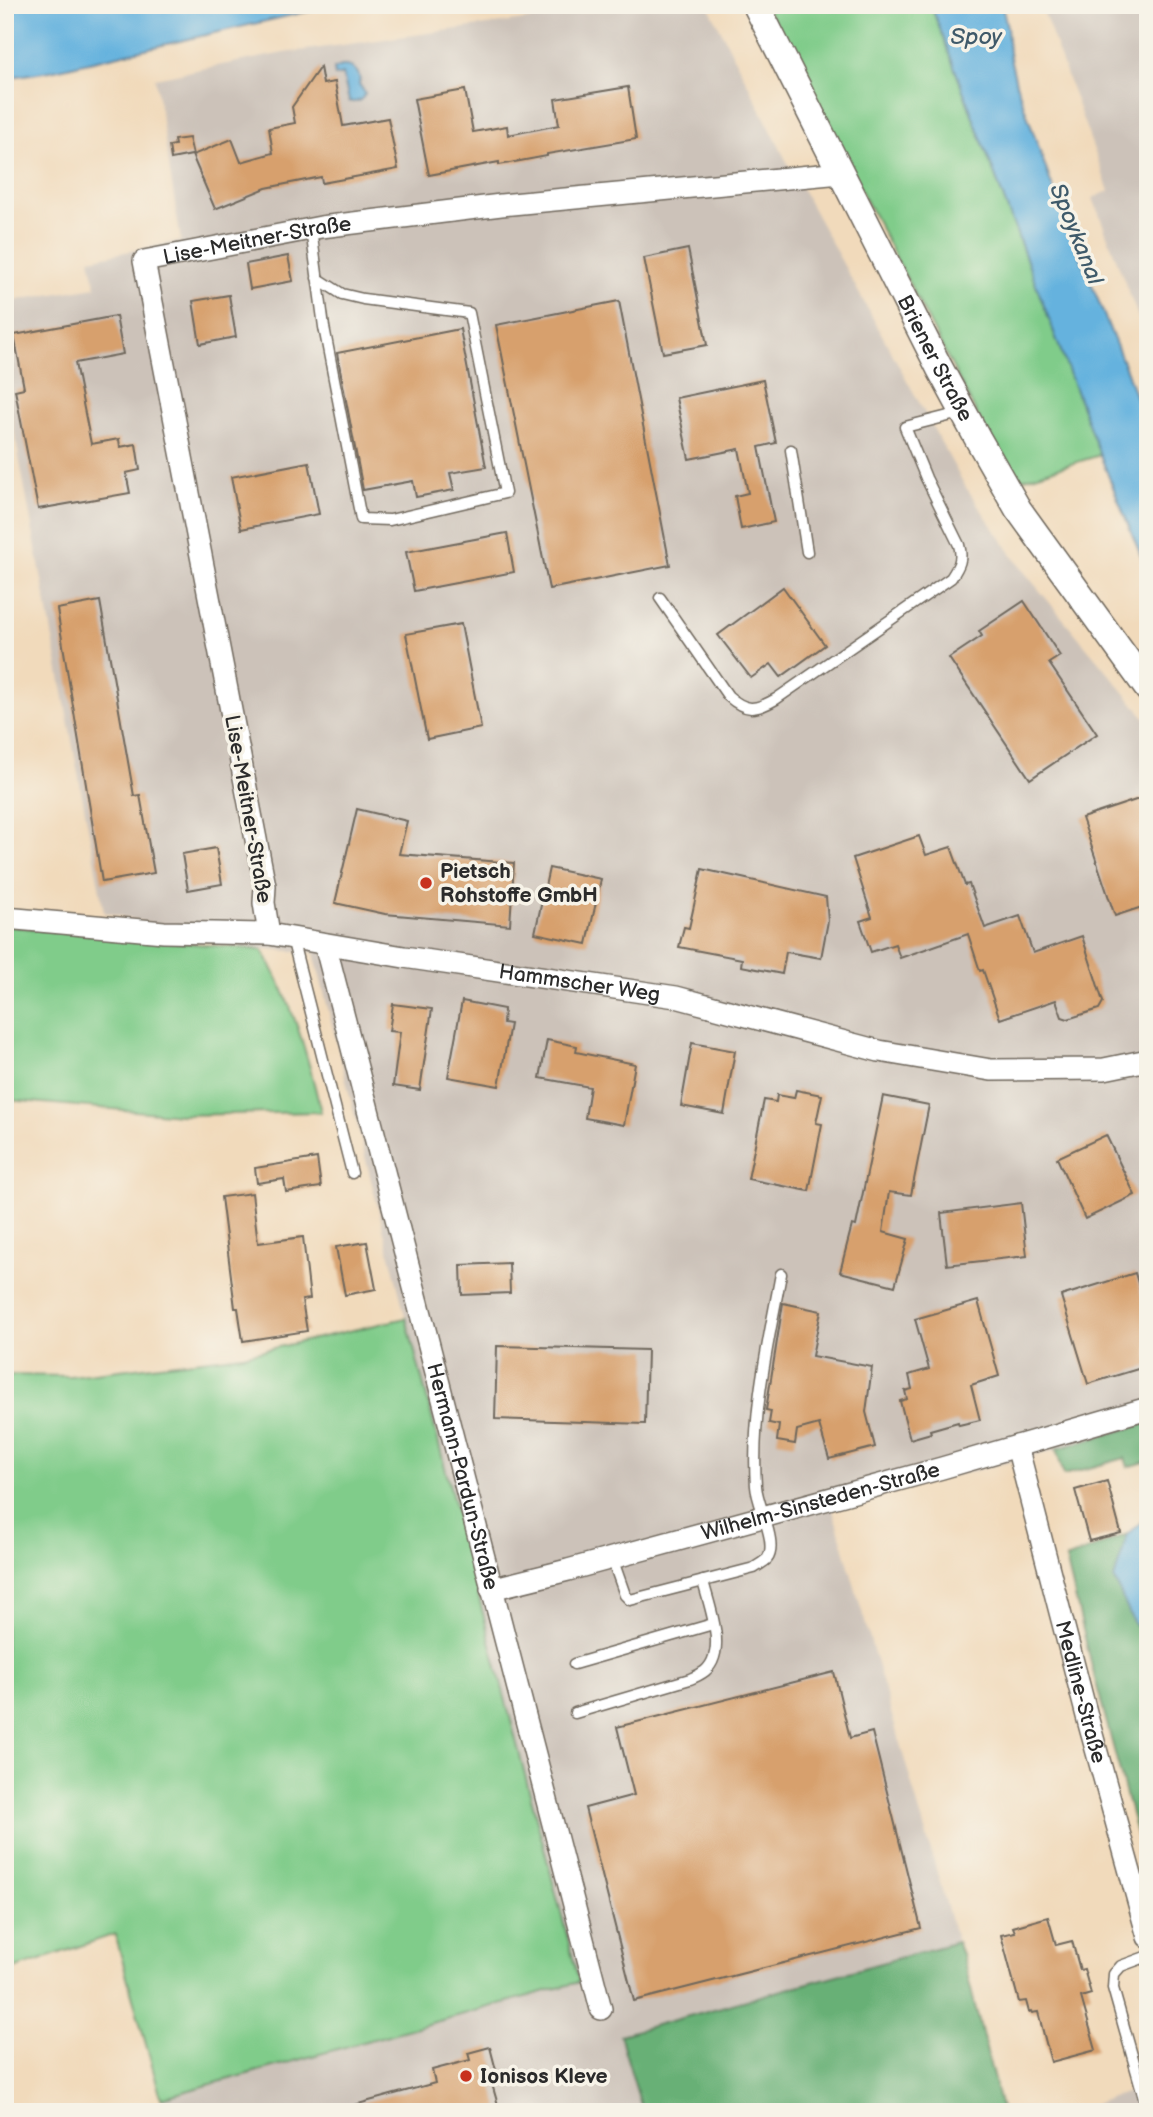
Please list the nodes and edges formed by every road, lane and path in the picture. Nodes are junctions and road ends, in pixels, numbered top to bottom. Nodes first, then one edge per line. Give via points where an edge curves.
1 (756, 5) edge
2 (841, 173) junction
3 (311, 229) junction
4 (317, 278) junction
5 (964, 412) junction
6 (790, 450) dead end
7 (807, 552) dead end
8 (660, 598) dead end
9 (1148, 689) edge
10 (5, 918) edge
11 (269, 934) junction
12 (292, 938) junction
13 (325, 944) junction
14 (1148, 1060) edge
15 (352, 1173) dead end
16 (781, 1274) dead end
17 (1148, 1408) edge
18 (1017, 1446) junction
19 (763, 1517) junction
20 (612, 1558) junction
21 (703, 1581) junction
22 (491, 1589) junction
23 (713, 1624) junction
24 (574, 1664) dead end
25 (575, 1713) dead end
26 (1148, 1937) edge
27 (1148, 1956) edge
28 (601, 2009) dead end
29 (1147, 2112) edge

1 - 2 street, Briener Straße
2 - 3 street, Lise-Meitner-Straße via 514,204
2 - 5 street, Briener Straße
3 - 4 lane
3 - 11 street, Lise-Meitner-Straße via 144,261 265,886
4 - 4 lane via 361,519 390,520 505,493 469,313 363,299 342,294
5 - 8 lane via 905,427 959,545 960,565 951,579 776,699 755,709 739,706
5 - 9 street, Briener Straße via 1018,509
6 - 7 lane
10 - 11 street, Hammscher Weg via 164,932
11 - 12 street, Hammscher Weg
12 - 13 street, Hammscher Weg
12 - 15 lane
13 - 14 street, Hammscher Weg via 676,997 879,1051 991,1070 1104,1069
13 - 22 street, Hermann-Pardun-Straße
16 - 19 lane via 757,1416 756,1491
17 - 18 street, Wilhelm-Sinsteden-Straße
18 - 19 street, Wilhelm-Sinsteden-Straße
18 - 26 street, Medline-Straße
19 - 20 street, Wilhelm-Sinsteden-Straße
19 - 21 lane via 772,1541 767,1559
20 - 21 lane via 630,1600
20 - 22 street, Wilhelm-Sinsteden-Straße
21 - 23 lane
22 - 28 street, Hermann-Pardun-Straße
23 - 24 lane
23 - 25 lane via 718,1643 706,1671
27 - 29 lane via 1121,1966 1114,1973 1113,1988

